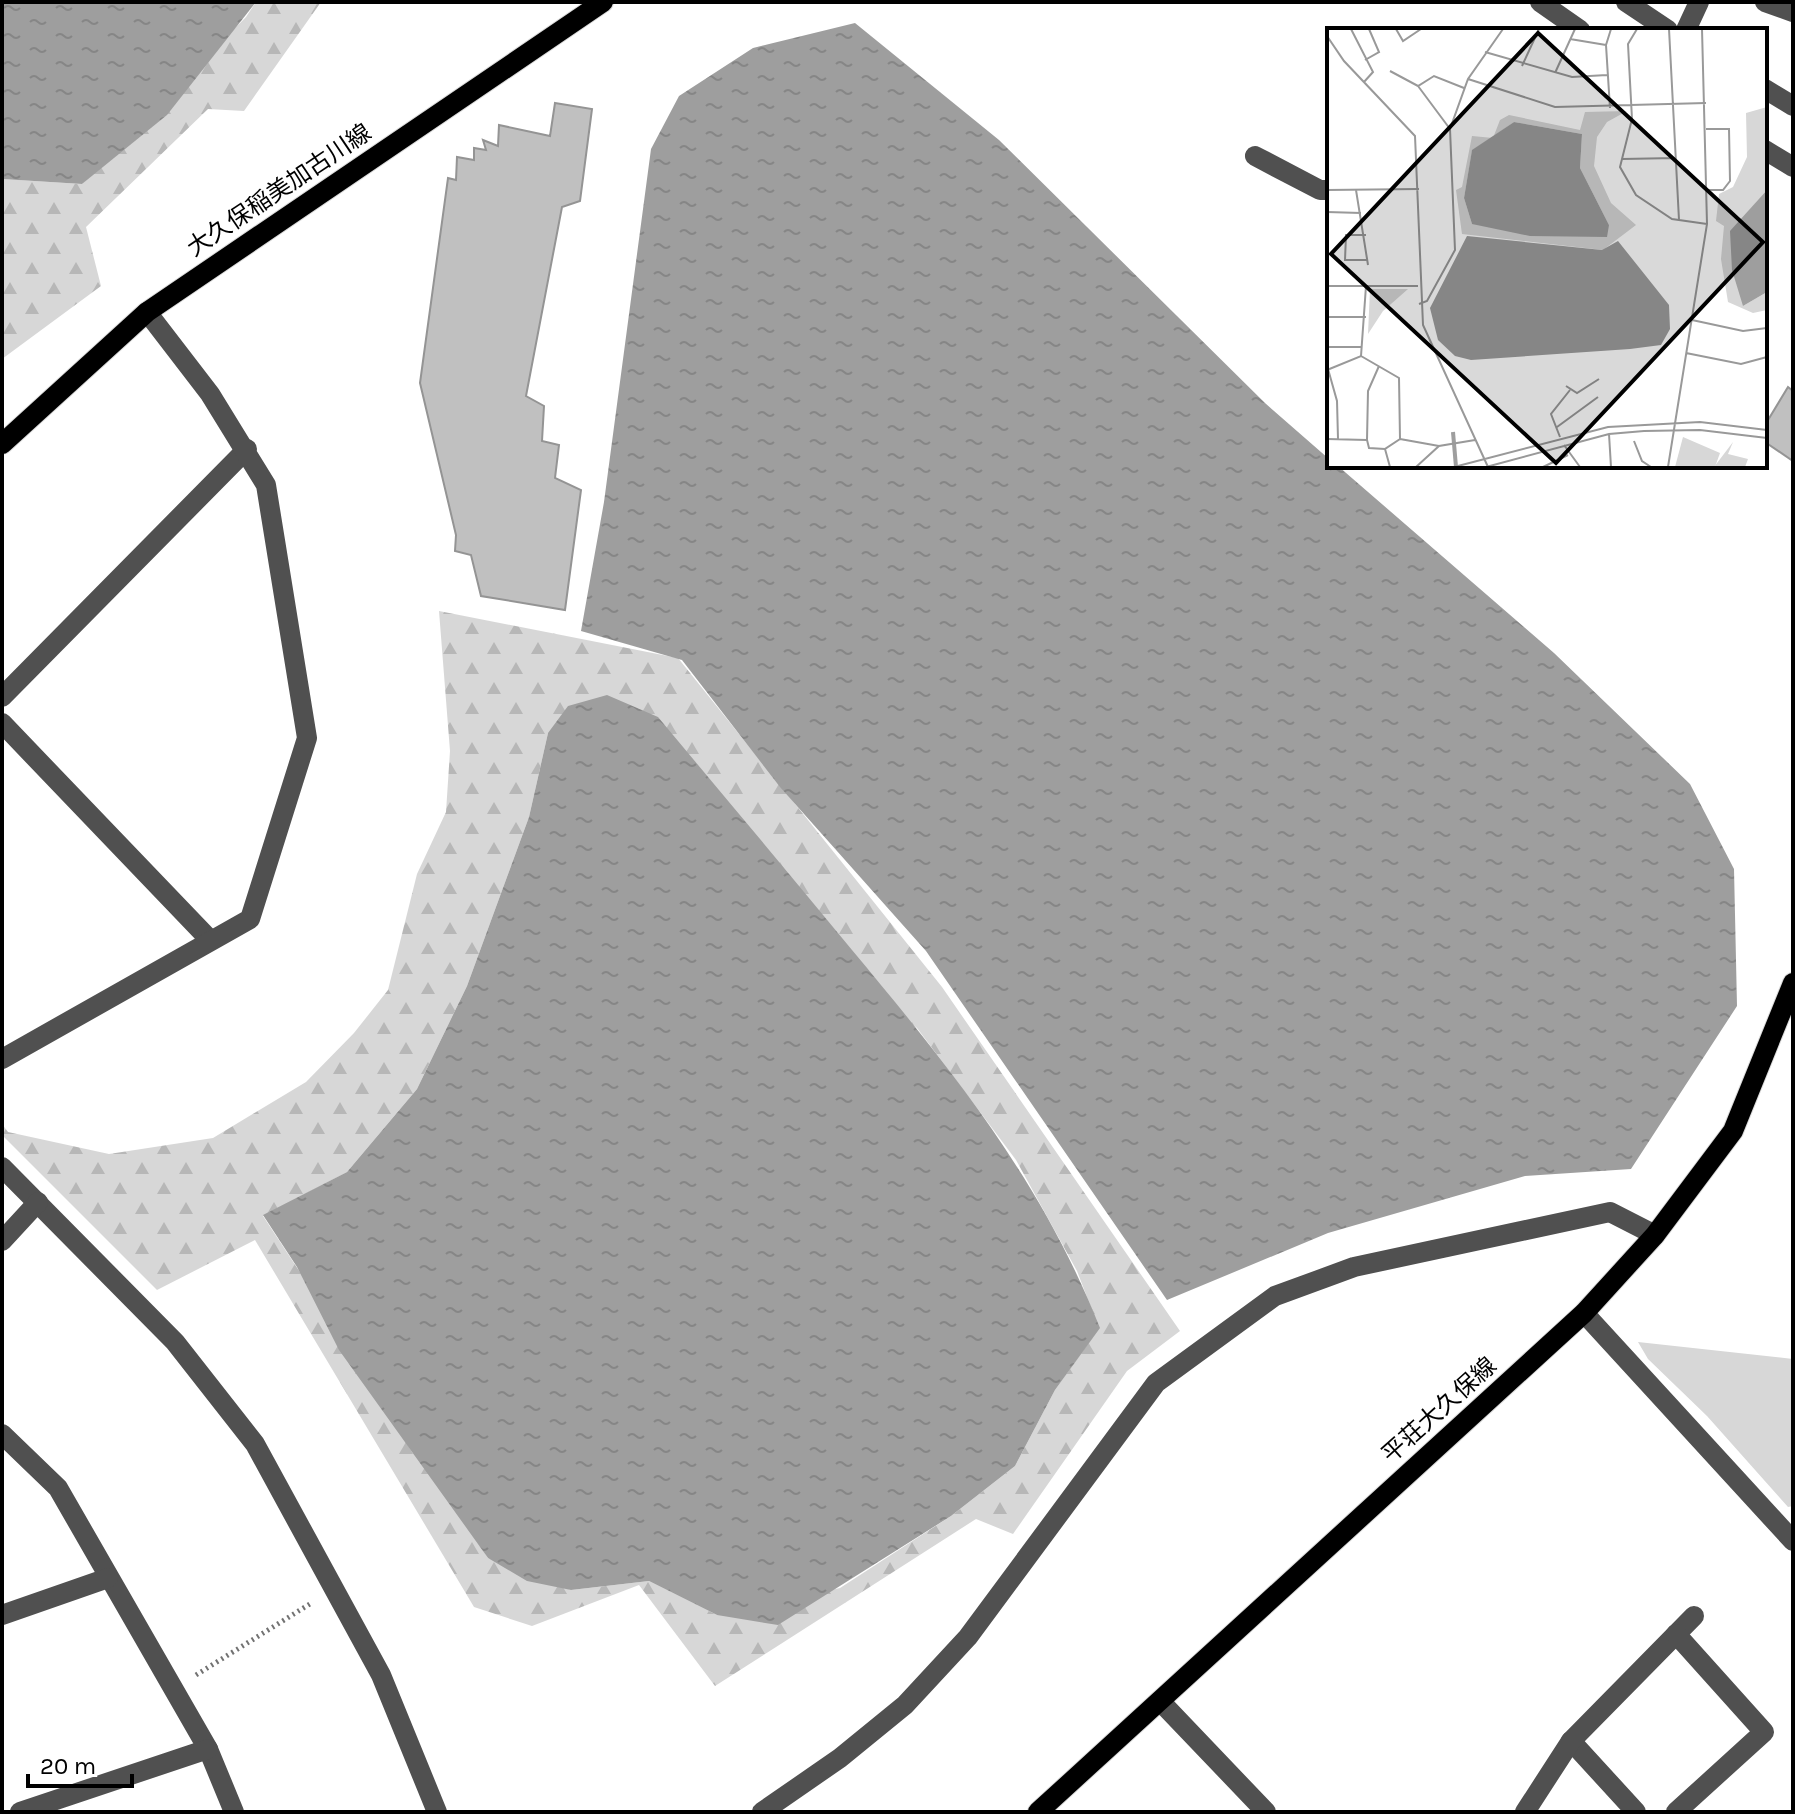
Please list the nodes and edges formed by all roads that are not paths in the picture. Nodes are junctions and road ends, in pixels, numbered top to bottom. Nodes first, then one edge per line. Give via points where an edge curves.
1 (603, 2) edge
2 (1540, 2) edge
3 (1626, 2) edge
4 (1699, 2) edge
5 (1765, 2) edge
6 (1793, 12) edge
7 (1577, 28) edge
8 (1665, 28) edge
9 (1687, 28) edge
10 (1767, 90) edge
11 (1793, 106) edge
12 (1767, 151) edge
13 (1255, 156) dead end
14 (1793, 167) edge
15 (1327, 190) edge
16 (147, 312) junction
17 (2, 444) edge
18 (247, 449) junction
19 (2, 697) edge
20 (2, 723) edge
21 (210, 940) junction
22 (1793, 983) edge
23 (2, 1059) edge
24 (2, 1167) edge
25 (38, 1202) junction
26 (1655, 1235) junction
27 (2, 1241) edge
28 (1584, 1313) junction
29 (2, 1434) edge
30 (1793, 1540) edge
31 (108, 1578) junction
32 (2, 1615) edge
33 (1694, 1616) dead end
34 (1676, 1634) junction
35 (1160, 1701) junction
36 (1571, 1741) junction
37 (208, 1749) junction
38 (768, 1811) edge
39 (20, 1812) edge
40 (234, 1812) edge
41 (437, 1812) edge
42 (1038, 1812) edge
43 (1266, 1812) edge
44 (1525, 1812) edge
45 (1636, 1812) edge
46 (1676, 1812) edge

1 - 16 main road, 大久保稲美加古川線
2 - 7 street
3 - 8 street
4 - 9 street
5 - 6 street
10 - 11 street
12 - 14 street
13 - 15 street
16 - 17 main road, 大久保稲美加古川線
16 - 18 street
18 - 19 street
18 - 21 street via 266,485 307,738 250,919
20 - 21 street
21 - 23 street
22 - 26 main road, 平荘大久保線 via 1733,1131
24 - 25 street
25 - 27 street
25 - 41 street via 175,1342 255,1444 381,1675
26 - 28 main road, 平荘大久保線
26 - 38 street via 1610,1212 1354,1267 1275,1296 1156,1383 968,1637 905,1705
28 - 30 street
28 - 35 main road, 平荘大久保線
29 - 31 street via 58,1488
31 - 32 street
31 - 37 street
33 - 34 street
34 - 36 street
34 - 46 street via 1764,1732
35 - 42 main road, 平荘大久保線
35 - 43 street
36 - 44 street
36 - 45 street
37 - 39 street
37 - 40 street

